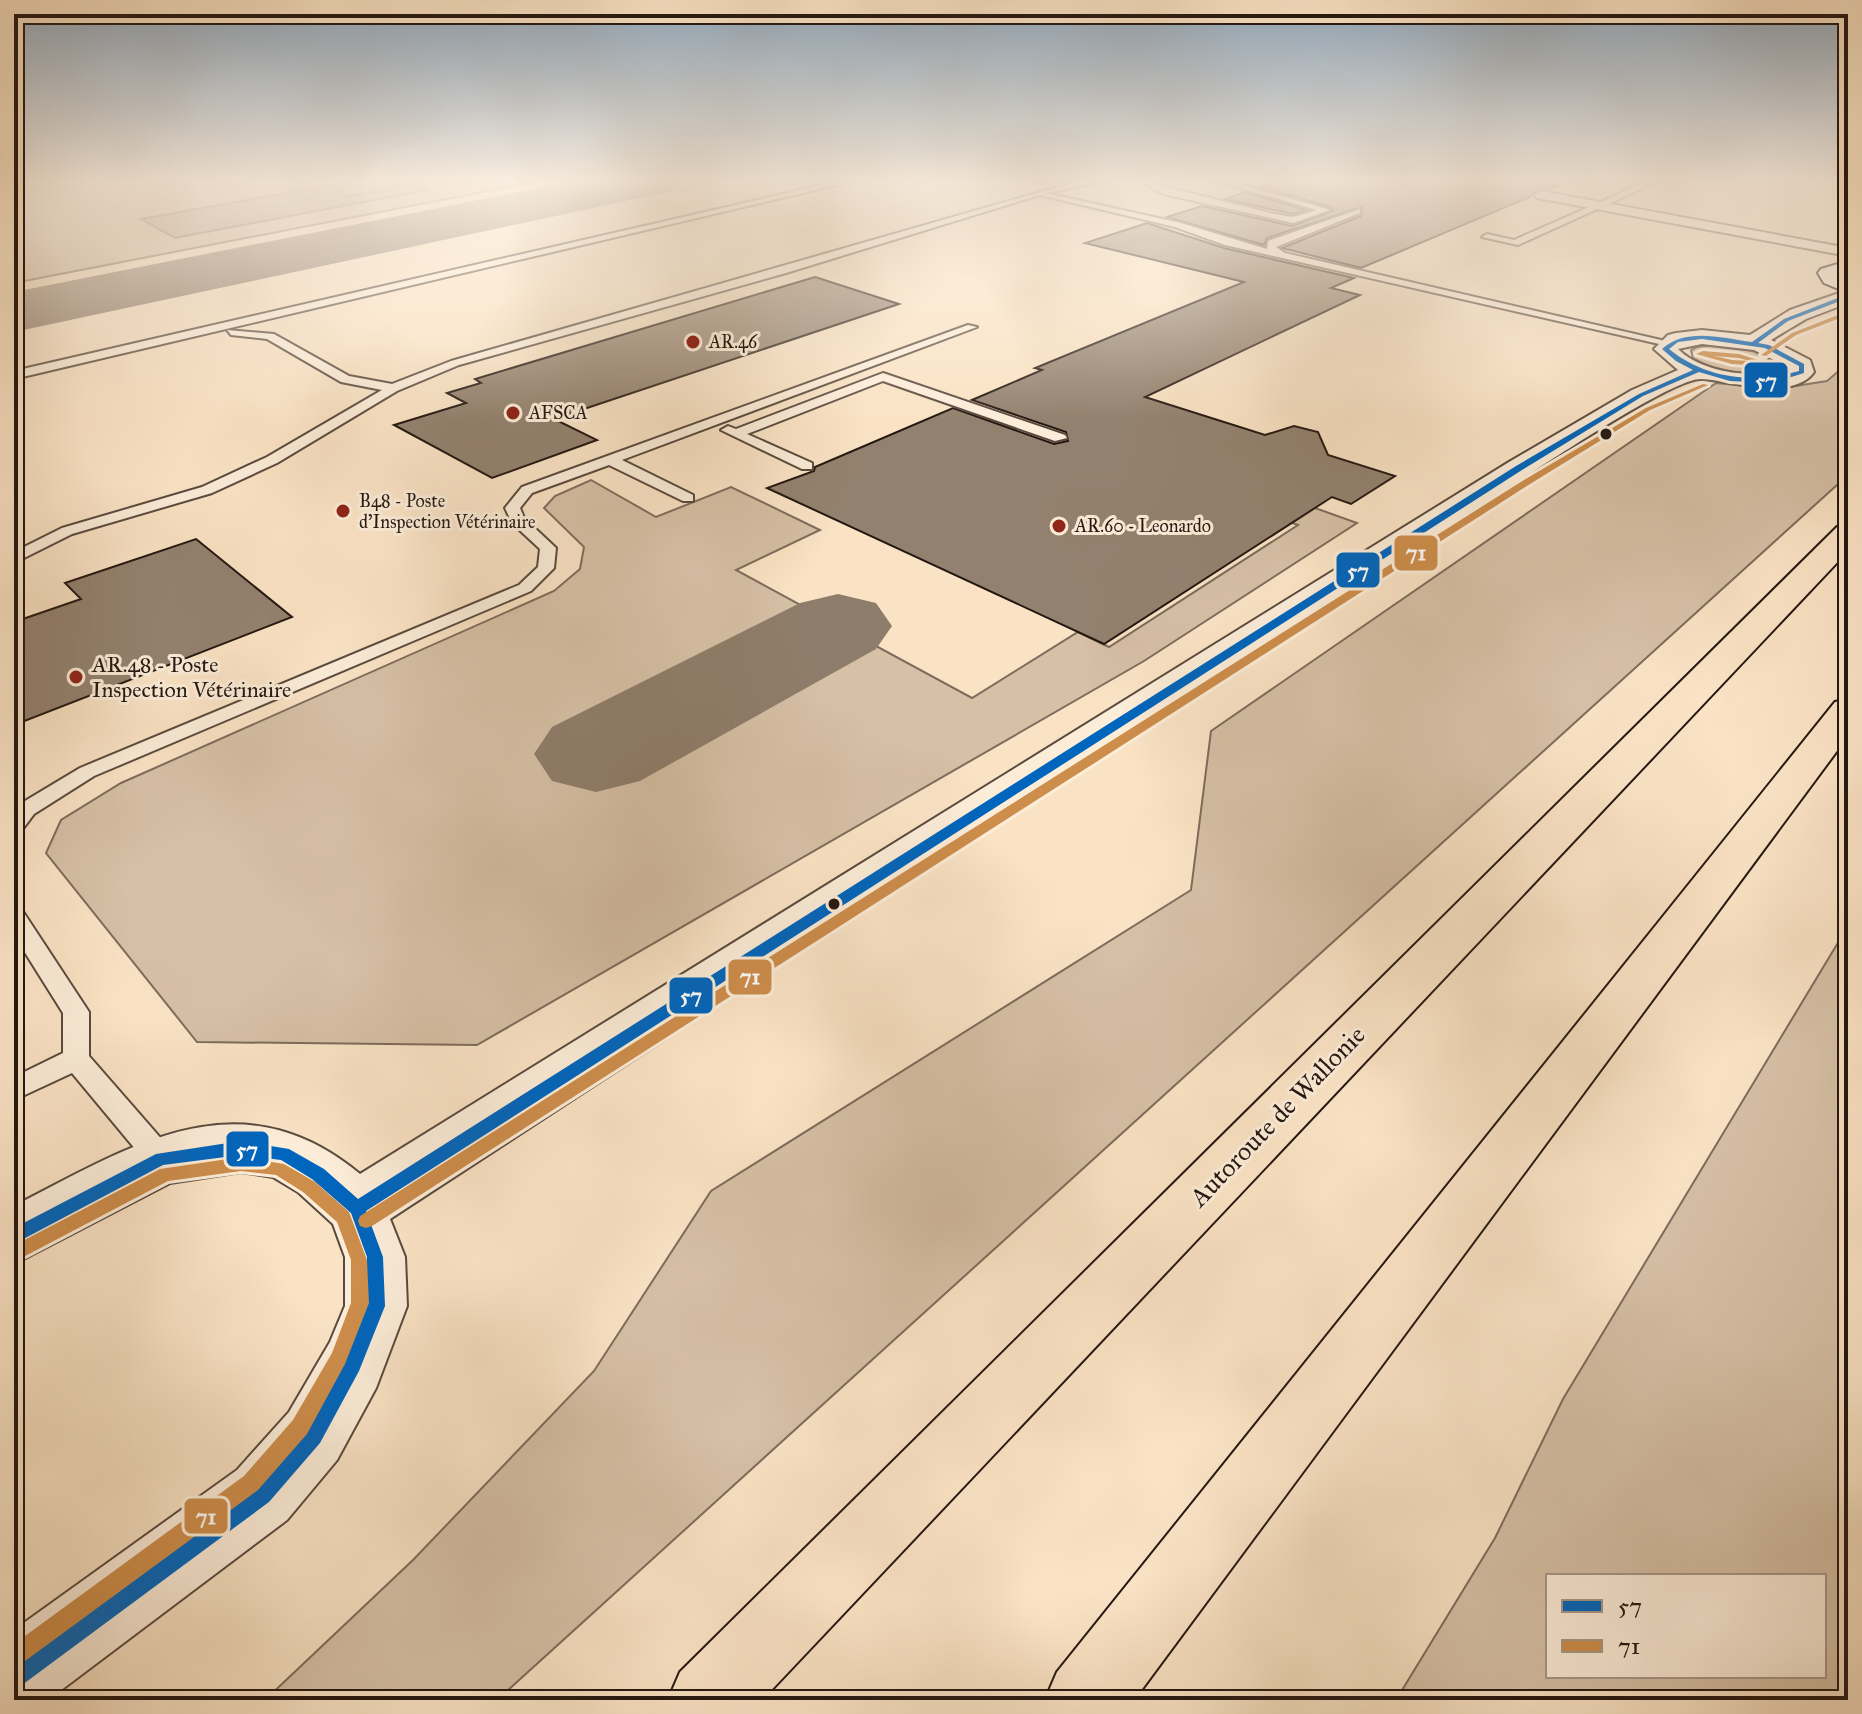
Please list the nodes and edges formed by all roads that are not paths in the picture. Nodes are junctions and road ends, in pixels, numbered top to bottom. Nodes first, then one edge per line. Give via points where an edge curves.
1 (509, 260) edge
2 (819, 260) edge
3 (1302, 260) edge
4 (1848, 267) edge
5 (1848, 287) edge
6 (1848, 296) edge
7 (972, 327) dead end
8 (172, 338) junction
9 (1754, 343) junction
10 (1684, 357) junction
11 (14, 375) edge
12 (393, 388) junction
13 (710, 423) junction
14 (735, 434) junction
15 (1060, 438) dead end
16 (611, 460) junction
17 (807, 466) dead end
18 (688, 498) dead end
19 (1848, 533) edge
20 (14, 558) edge
21 (1848, 710) edge
22 (14, 825) edge
23 (14, 916) edge
24 (76, 1059) junction
25 (14, 1089) edge
26 (161, 1159) junction
27 (357, 1208) junction
28 (14, 1236) edge
29 (14, 1677) edge
30 (708, 1700) edge
31 (1085, 1700) edge

1 - 8 lane
2 - 12 lane via 455,363
3 - 10 lane
4 - 5 street via 1828,273
6 - 9 street via 1767,331
7 - 13 lane
8 - 11 lane
8 - 12 lane via 217,332 270,336 345,379
9 - 10 street via 1702,337
9 - 10 street via 1793,357 1802,372 1783,379 1750,380
10 - 27 street via 1641,395
12 - 20 lane via 207,490 67,531
13 - 14 lane
13 - 16 lane
14 - 15 lane via 883,377
14 - 17 lane
16 - 18 lane
16 - 22 lane via 527,490 515,500 517,520 548,548 546,568 525,588 87,772 27,809
19 - 30 highway, Autoroute de Wallonie
21 - 31 highway
23 - 24 lane via 76,1012
24 - 25 lane
24 - 26 lane
26 - 27 street via 241,1148 284,1154 318,1174
26 - 28 street
27 - 29 street via 375,1257 376,1306 353,1365 313,1436 262,1495

